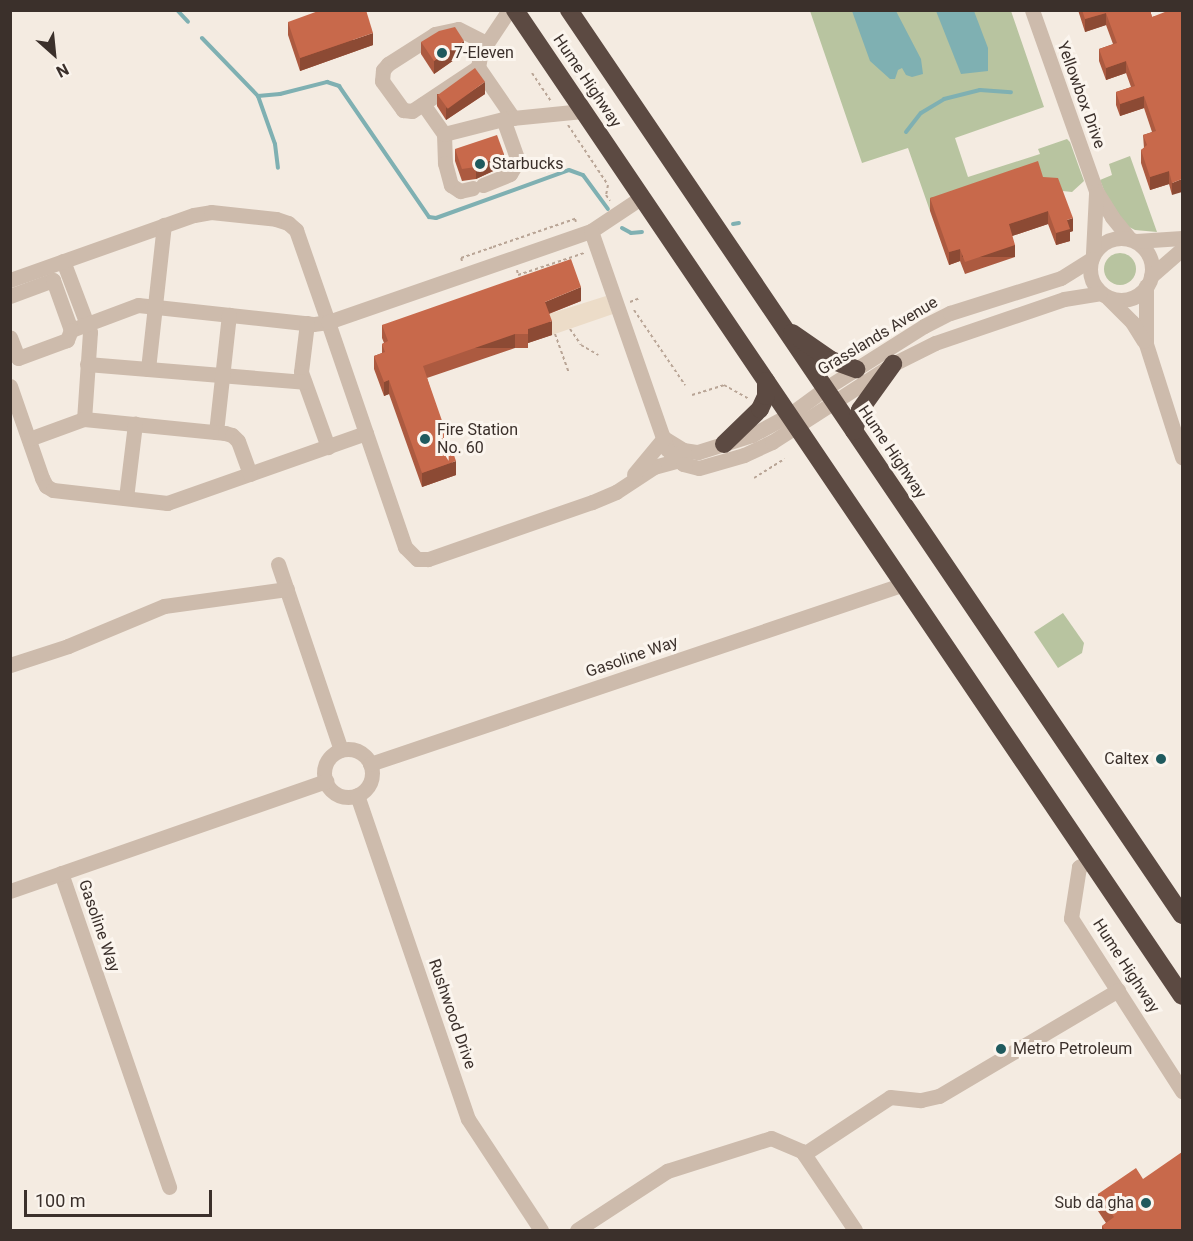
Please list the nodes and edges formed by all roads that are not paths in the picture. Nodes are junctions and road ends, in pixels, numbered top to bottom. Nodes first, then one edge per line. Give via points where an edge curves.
1 (509, 10) edge
2 (515, 10) edge
3 (569, 10) edge
4 (1032, 10) edge
5 (486, 43) junction
6 (478, 67) junction
7 (423, 104) junction
8 (583, 111) junction
9 (508, 119) junction
10 (444, 134) junction
11 (1096, 191) junction
12 (642, 197) junction
13 (164, 225) junction
14 (591, 231) junction
15 (1182, 238) edge
16 (1133, 240) junction
17 (1182, 249) edge
18 (1092, 256) junction
19 (63, 261) junction
20 (10, 280) edge
21 (1149, 281) junction
22 (1103, 295) junction
23 (10, 296) edge
24 (989, 300) junction
25 (155, 307) junction
26 (229, 315) junction
27 (995, 321) junction
28 (328, 322) junction
29 (307, 323) junction
30 (87, 324) junction
31 (786, 329) junction
32 (71, 330) junction
33 (10, 337) edge
34 (1146, 344) junction
35 (87, 364) junction
36 (893, 364) junction
37 (148, 369) junction
38 (856, 369) junction
39 (222, 375) junction
40 (766, 381) junction
41 (304, 382) junction
42 (10, 387) edge
43 (830, 395) junction
44 (84, 419) junction
45 (793, 421) junction
46 (135, 424) junction
47 (854, 431) junction
48 (216, 432) junction
49 (366, 433) junction
50 (664, 438) junction
51 (29, 439) junction
52 (724, 444) junction
53 (328, 447) junction
54 (1182, 457) edge
55 (676, 461) junction
56 (250, 474) junction
57 (625, 486) junction
58 (126, 498) junction
59 (278, 564) dead end
60 (904, 584) junction
61 (287, 589) junction
62 (10, 665) edge
63 (341, 750) junction
64 (370, 764) junction
65 (326, 781) junction
66 (357, 795) junction
67 (1091, 860) junction
68 (62, 873) junction
69 (10, 891) edge
70 (1182, 915) edge
71 (1118, 990) junction
72 (1182, 996) edge
73 (1182, 1091) edge
74 (804, 1154) junction
75 (169, 1186) dead end
76 (541, 1230) edge
77 (577, 1230) edge
78 (855, 1230) edge

1 - 5 street
2 - 8 highway, Hume Highway
3 - 31 highway, Hume Highway
4 - 11 street, Yellowbox Drive
5 - 6 street
5 - 7 street via 459,29 446,30 383,70 382,81 403,110 412,111
6 - 7 street
6 - 9 street
7 - 10 street
8 - 9 street
8 - 12 highway, Hume Highway
9 - 10 street
9 - 10 street via 516,164 505,177 460,191 451,185
11 - 16 street
11 - 18 street
12 - 14 street
12 - 40 highway, Hume Highway
13 - 19 street
13 - 25 street
13 - 28 street via 211,212 288,223 296,230
14 - 28 street
14 - 50 street
15 - 16 street
16 - 18 street via 1109,239
16 - 21 street via 1149,256
17 - 21 street
18 - 22 street via 1090,277
18 - 24 street, Grasslands Avenue via 1061,278
19 - 20 street
19 - 30 street
21 - 22 street via 1132,298
21 - 34 street
22 - 27 street, Grasslands Avenue via 1064,299
22 - 34 street via 1132,322
23 - 32 street via 53,280
24 - 27 street
24 - 38 street, Grasslands Avenue via 924,326
25 - 26 street
25 - 30 street via 138,305
25 - 37 street
26 - 29 street
26 - 39 street
27 - 36 street, Grasslands Avenue via 935,343
28 - 29 street
28 - 49 street
29 - 41 street via 301,372
30 - 32 street
30 - 35 street
31 - 38 highway via 831,360
31 - 43 highway, Hume Highway
32 - 33 street via 67,340 18,358
34 - 54 street
35 - 37 street
35 - 44 street
36 - 43 street, Grasslands Avenue
36 - 47 highway via 860,410
37 - 39 street
38 - 43 street, Grasslands Avenue
39 - 41 street
39 - 48 street
40 - 45 highway, Hume Highway
40 - 52 highway via 766,396 760,409
41 - 53 street
42 - 51 street
43 - 45 street, Grasslands Avenue
43 - 47 highway, Hume Highway
44 - 46 street
44 - 51 street
45 - 52 street
45 - 55 street via 756,450 720,463 699,468
45 - 60 highway, Hume Highway
46 - 48 street
46 - 58 street
47 - 70 highway, Hume Highway
48 - 56 street via 232,435 238,441
49 - 53 street
49 - 57 street via 405,547 417,559 428,559 591,502
50 - 52 street via 690,452
50 - 55 street
50 - 57 street
51 - 58 street via 46,486
53 - 56 street
55 - 57 street via 654,467
56 - 58 street via 167,503
59 - 61 street
60 - 64 street, Gasoline Way
60 - 67 highway, Hume Highway
61 - 62 street via 164,606 68,646
61 - 63 street
63 - 64 street via 361,753
63 - 65 street via 329,759
64 - 66 street via 372,779 364,792
65 - 66 street via 335,793
65 - 68 street, Gasoline Way
66 - 76 street, Rushwood Drive via 468,1119
67 - 71 street, Hume Highway via 1079,867 1071,918
67 - 72 highway, Hume Highway
68 - 69 street
68 - 75 street, Gasoline Way
71 - 73 street, Hume Highway
71 - 74 street via 939,1096 921,1100 890,1097
74 - 77 street via 771,1138 667,1171
74 - 78 street

